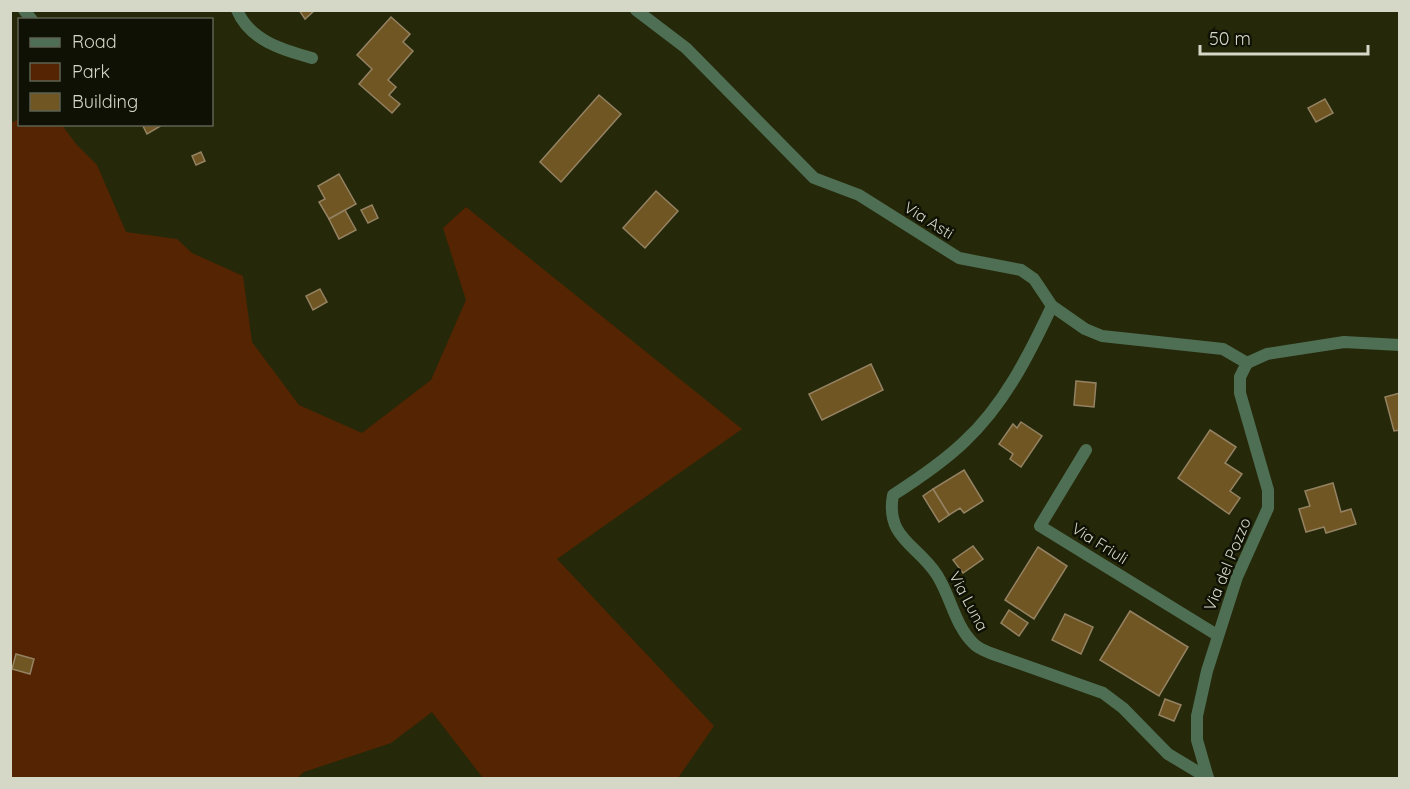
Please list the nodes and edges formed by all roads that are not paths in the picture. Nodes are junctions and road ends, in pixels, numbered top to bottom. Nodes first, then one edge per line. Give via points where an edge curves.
1 (237, 10) edge
2 (636, 10) edge
3 (312, 58) dead end
4 (1052, 306) junction
5 (1400, 345) edge
6 (1247, 363) junction
7 (1086, 450) dead end
8 (1217, 635) junction
9 (1208, 778) edge

1 - 3 street via 254,35 281,49
2 - 4 street, Via Asti via 686,48 814,178 859,195 959,258 1021,270 1034,279
4 - 6 street, Via Asti via 1102,336 1223,349
4 - 9 street, Via Luna via 1026,360 999,403 964,442 893,495 894,524 937,574 964,632 975,645 1103,693 1168,754
5 - 6 street via 1344,342 1267,354
6 - 8 street, Via del Pozzo via 1240,377 1240,393 1269,490 1268,508 1237,577
7 - 8 street, Via Friuli via 1040,526
8 - 9 street, Via del Pozzo via 1197,716 1197,740

